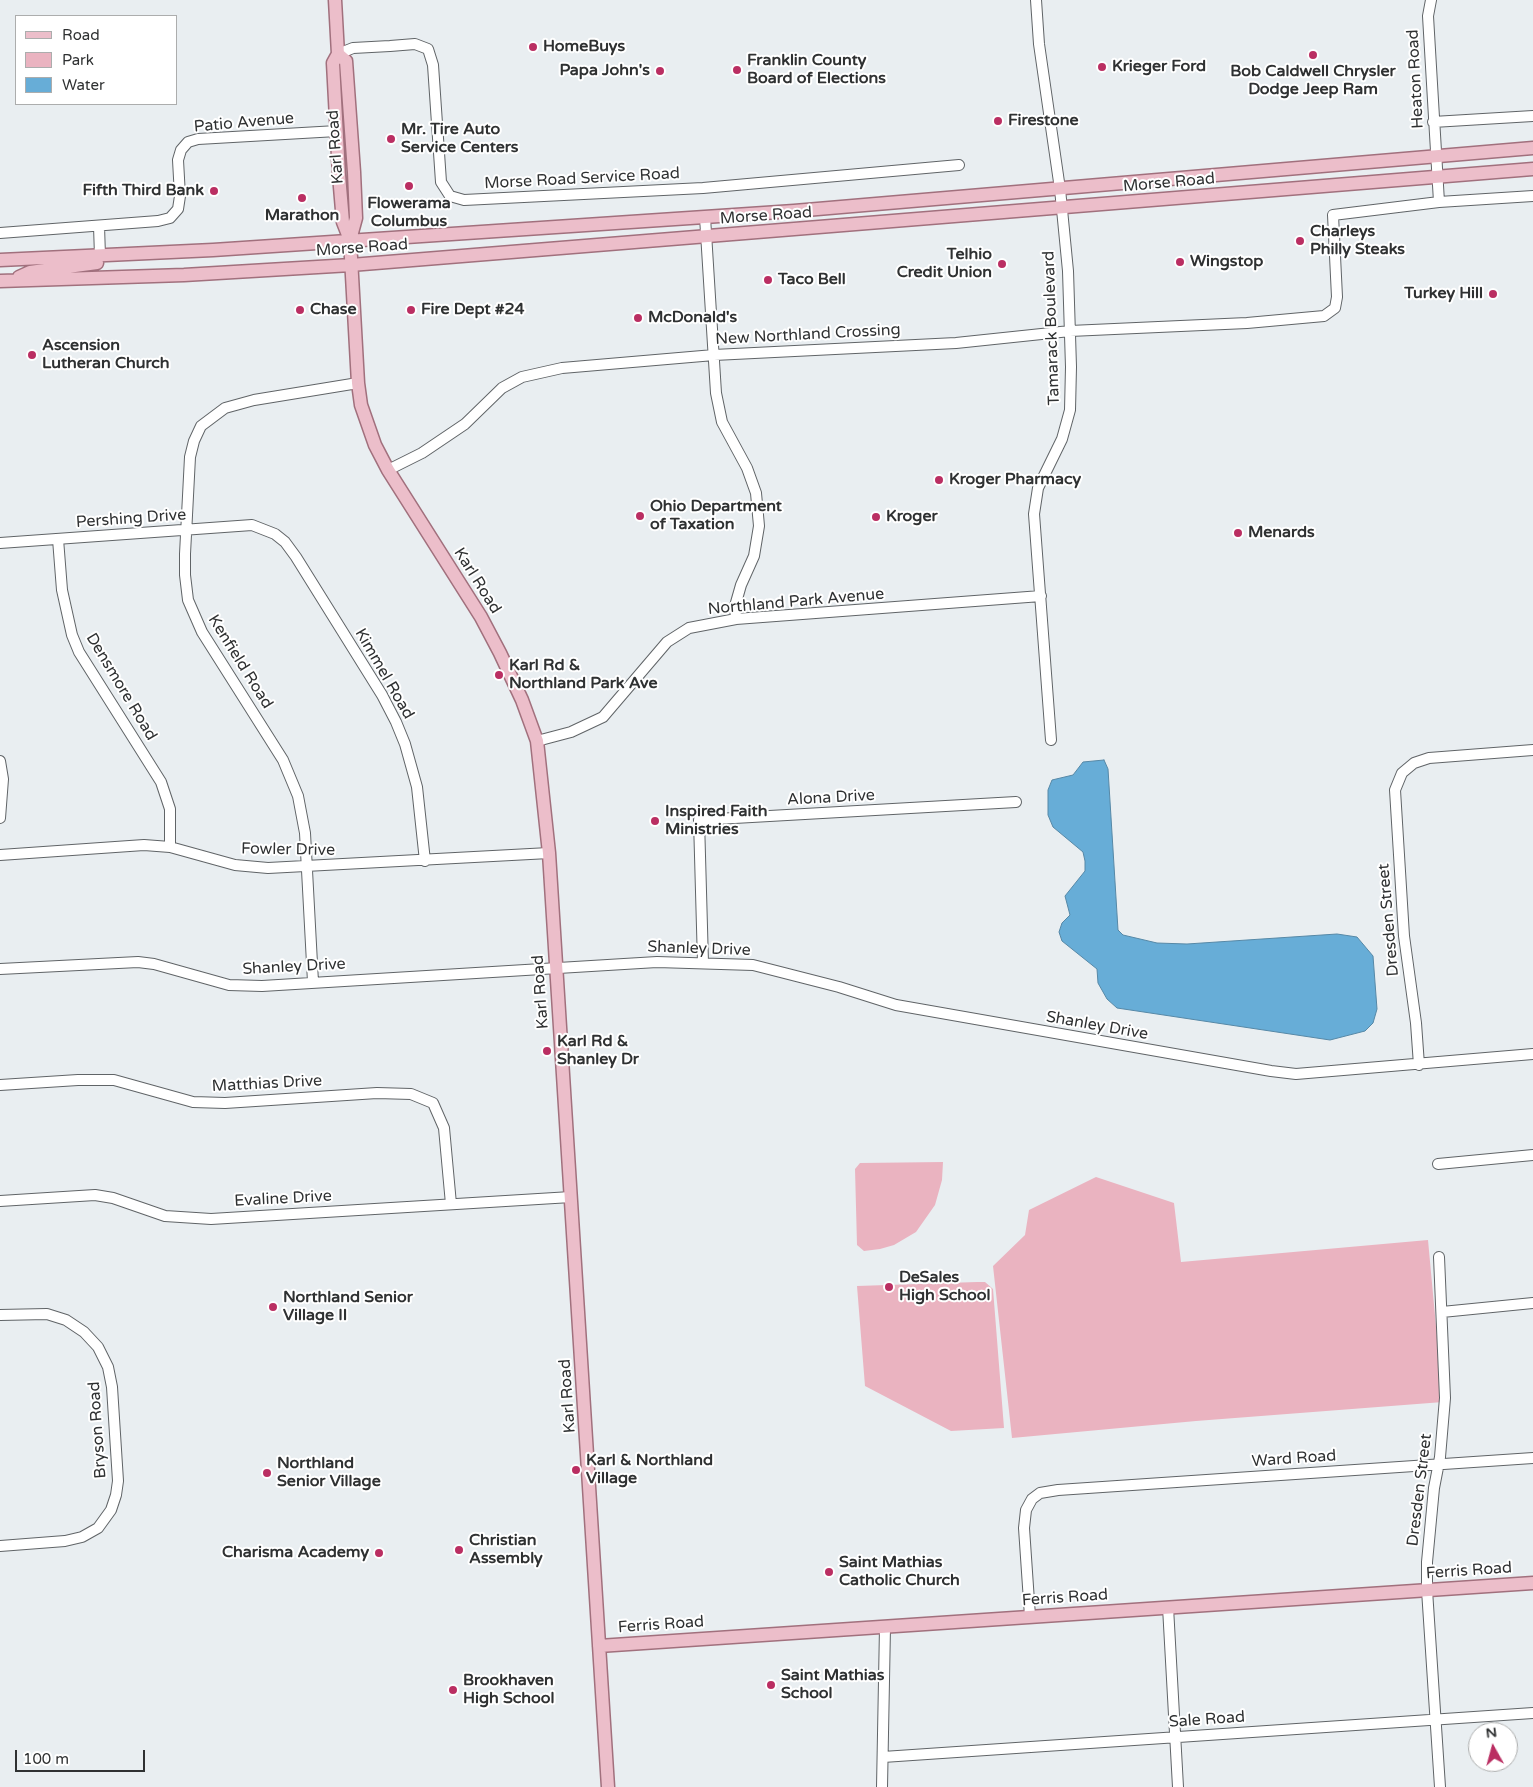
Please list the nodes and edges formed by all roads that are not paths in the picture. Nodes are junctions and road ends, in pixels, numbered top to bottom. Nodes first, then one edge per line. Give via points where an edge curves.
1 (335, 0) edge
2 (1036, 0) edge
3 (1432, 0) edge
4 (338, 54) junction
5 (1533, 116) edge
6 (1433, 122) junction
7 (337, 130) junction
8 (1533, 148) edge
9 (1436, 157) junction
10 (959, 165) dead end
11 (1533, 169) edge
12 (1437, 178) junction
13 (1060, 189) junction
14 (1533, 196) edge
15 (1439, 202) junction
16 (1061, 208) junction
17 (705, 217) junction
18 (99, 226) junction
19 (0, 232) edge
20 (706, 236) junction
21 (350, 240) junction
22 (100, 256) junction
23 (0, 260) edge
24 (351, 265) junction
25 (6, 281) edge
26 (1070, 331) junction
27 (714, 355) junction
28 (358, 383) junction
29 (388, 470) junction
30 (264, 528) joint
31 (186, 530) junction
32 (58, 539) junction
33 (0, 543) edge
34 (1041, 596) junction
35 (736, 619) junction
36 (537, 740) junction
37 (1050, 740) dead end
38 (1533, 750) edge
39 (0, 761) edge
40 (1016, 802) dead end
41 (0, 818) edge
42 (170, 847) junction
43 (549, 853) junction
44 (0, 855) edge
45 (425, 861) junction
46 (307, 868) junction
47 (703, 963) junction
48 (556, 968) junction
49 (0, 969) edge
50 (314, 982) junction
51 (1533, 1054) edge
52 (1419, 1065) junction
53 (0, 1085) edge
54 (1533, 1155) edge
55 (1438, 1164) dead end
56 (571, 1197) junction
57 (0, 1200) edge
58 (452, 1204) junction
59 (1439, 1257) dead end
60 (1533, 1303) edge
61 (1442, 1312) junction
62 (0, 1315) edge
63 (1533, 1458) edge
64 (1438, 1464) junction
65 (0, 1546) edge
66 (1533, 1583) edge
67 (1427, 1590) junction
68 (1168, 1607) junction
69 (1030, 1616) junction
70 (885, 1627) junction
71 (600, 1646) junction
72 (1533, 1713) edge
73 (1436, 1720) junction
74 (1175, 1737) junction
75 (882, 1758) junction
76 (608, 1787) edge
77 (882, 1787) edge
78 (1178, 1787) edge
79 (1440, 1787) edge

1 - 4 main road, Karl Road
2 - 13 street, Tamarack Boulevard via 1039,44
3 - 6 street, Heaton Road via 1428,16
4 - 7 main road, Karl Road via 332,63
4 - 10 street, Morse Road Service Road via 353,48 415,44 428,49 433,65 441,182 450,196 464,200 703,188
4 - 21 main road, Karl Road via 346,61 354,172 356,218
5 - 6 street
6 - 9 street, Heaton Road
7 - 18 street, Patio Avenue via 188,142 178,160 178,209 170,218
7 - 21 main road, Karl Road via 343,222
8 - 9 main road, Morse Road
9 - 12 street
9 - 13 main road, Morse Road
11 - 12 main road, Morse Road
12 - 15 street
12 - 16 main road, Morse Road
13 - 16 street, Tamarack Boulevard
13 - 17 main road, Morse Road
14 - 15 street
15 - 26 street, New Northland Crossing via 1333,214 1337,297 1335,308 1324,316
16 - 20 main road, Morse Road
16 - 26 street, Tamarack Boulevard
17 - 20 street
17 - 21 main road, Morse Road
18 - 19 street, Patio Avenue
18 - 22 street
20 - 24 main road, Morse Road
20 - 27 street
21 - 22 main road, Morse Road
21 - 24 main road, Karl Road
22 - 23 main road, Morse Road
22 - 25 main road via 98,262 92,264 30,272
24 - 25 main road, Morse Road
24 - 28 main road, Karl Road
26 - 27 street, New Northland Crossing via 956,343
26 - 34 street, Tamarack Boulevard via 1070,410 1062,439 1038,488 1034,514
27 - 29 street, New Northland Crossing via 562,368 522,377 502,388 465,424
27 - 35 street via 716,393 722,422 747,468 756,493 758,518 754,556 741,585 735,606
28 - 29 main road, Karl Road via 367,422
28 - 31 street, Kenfield Road via 242,403 212,416 201,426 190,457
29 - 36 main road, Karl Road via 490,633
30 - 31 street, Pershing Drive via 252,525
30 - 45 street, Kimmel Road via 285,542 296,557 391,712 406,744 418,787
31 - 32 street, Pershing Drive
31 - 46 street, Kenfield Road via 185,582 193,612 202,632 289,772 301,808
32 - 33 street, Pershing Drive
32 - 42 street, Densmore Road via 62,590 72,634 79,652 161,782 170,809
34 - 35 street, Northland Park Avenue
34 - 37 street, Tamarack Boulevard
35 - 36 street, Northland Park Avenue via 689,628 667,642 603,717 572,732
36 - 43 main road, Karl Road
38 - 52 street, Dresden Street via 1429,758 1414,763 1402,774 1395,790 1404,936 1416,1015
39 - 41 street via 3,779
40 - 47 street, Alona Drive via 699,820
42 - 44 street, Fowler Drive via 127,846
42 - 46 street, Fowler Drive via 235,865
43 - 45 street, Fowler Drive
43 - 48 main road, Karl Road
45 - 46 street, Fowler Drive
46 - 50 street, Kenfield Road
47 - 48 street, Shanley Drive via 657,962
47 - 52 street, Shanley Drive via 753,965 896,1005 1271,1071 1296,1074
48 - 50 street, Shanley Drive
48 - 56 main road, Karl Road
49 - 50 street, Shanley Drive via 138,962 229,984 262,986
51 - 52 street, Shanley Drive
53 - 58 street, Matthias Drive via 114,1080 193,1102 225,1103 376,1093 411,1094 433,1103 444,1128
54 - 55 street
56 - 58 street, Evaline Drive
56 - 71 main road, Karl Road
57 - 58 street, Evaline Drive via 95,1195 165,1216 212,1219
59 - 61 street, Dresden Street
60 - 61 street
61 - 64 street, Dresden Street via 1445,1398
62 - 65 street, Bryson Road via 47,1314 66,1320 98,1347 108,1367 112,1387 118,1481 111,1510 98,1528 65,1541
63 - 64 street, Ward Road
64 - 67 street, Dresden Street
64 - 69 street, Ward Road via 1040,1493 1026,1510 1024,1528
66 - 67 main road, Ferris Road
67 - 68 main road, Ferris Road
67 - 73 street, Dresden Street
68 - 69 main road, Ferris Road
68 - 74 street
69 - 70 main road, Ferris Road
70 - 71 main road, Ferris Road
70 - 75 street
71 - 76 main road, Karl Road
72 - 73 street, Sale Road
73 - 74 street, Sale Road
73 - 79 street, Dresden Street
74 - 75 street, Sale Road
74 - 78 street
75 - 77 street

